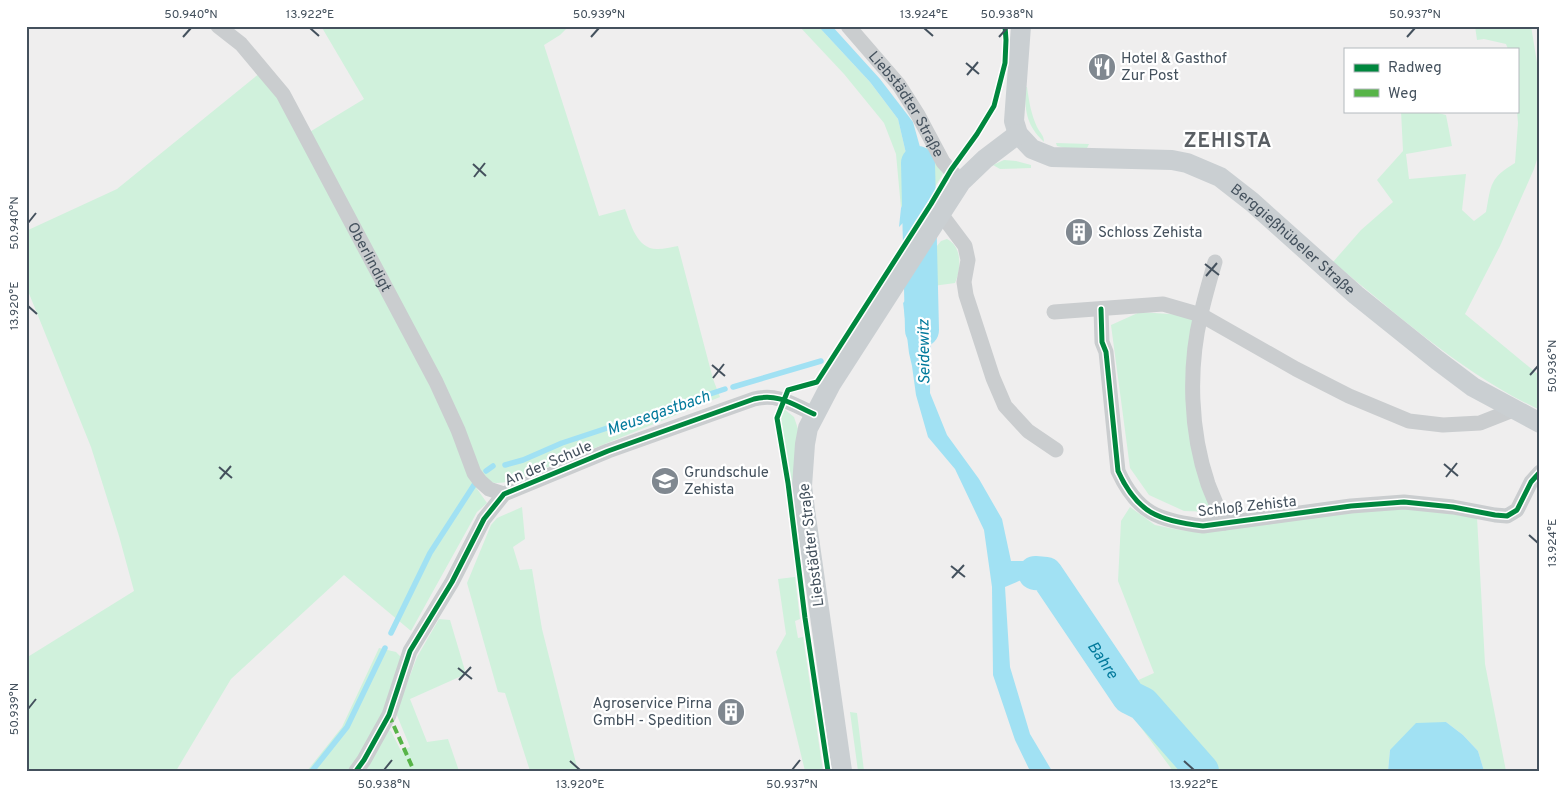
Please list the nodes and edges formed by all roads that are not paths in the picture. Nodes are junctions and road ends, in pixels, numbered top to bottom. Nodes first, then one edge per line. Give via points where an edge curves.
1 (218, 26) edge
2 (848, 26) edge
3 (1021, 26) edge
4 (1018, 134) junction
5 (961, 182) junction
6 (936, 221) junction
7 (1215, 262) dead end
8 (1101, 309) junction
9 (1054, 312) dead end
10 (1201, 315) junction
11 (1513, 410) junction
12 (814, 414) junction
13 (1540, 423) edge
14 (1056, 450) dead end
15 (1540, 472) edge
16 (504, 494) junction
17 (1224, 523) junction
18 (356, 771) edge
19 (842, 771) edge

1 - 16 street, Oberlindigt via 241,44 283,94 436,382 474,473 489,489
2 - 5 street, Liebstädter Straße via 898,85 943,162
3 - 4 main road via 1014,121
4 - 5 main road, Liebstädter Straße
4 - 11 main road, Berggießhübeler Straße via 1032,149 1052,157 1172,160 1220,176 1356,296 1473,387
5 - 6 main road, Liebstädter Straße
6 - 12 main road, Liebstädter Straße
6 - 14 street via 965,246 968,260 964,282 966,296 1005,406 1028,431
7 - 10 street, Schloß Zehista
8 - 9 street
8 - 10 street via 1163,304
8 - 17 street, Schloß Zehista via 1118,471 1126,488 1134,500 1155,516 1203,526
10 - 11 street via 1296,369 1409,421 1443,425 1480,423
10 - 17 street, Schloß Zehista via 1193,386 1196,426 1208,483
11 - 13 main road, Berggießhübeler Straße
12 - 16 street, An der Schule via 774,396 764,396 608,451
12 - 19 main road, Liebstädter Straße via 804,444 803,494
15 - 17 street, Schloß Zehista via 1517,510 1507,516 1404,502
16 - 18 street, An der Schule via 484,519 452,582 410,651 389,715

